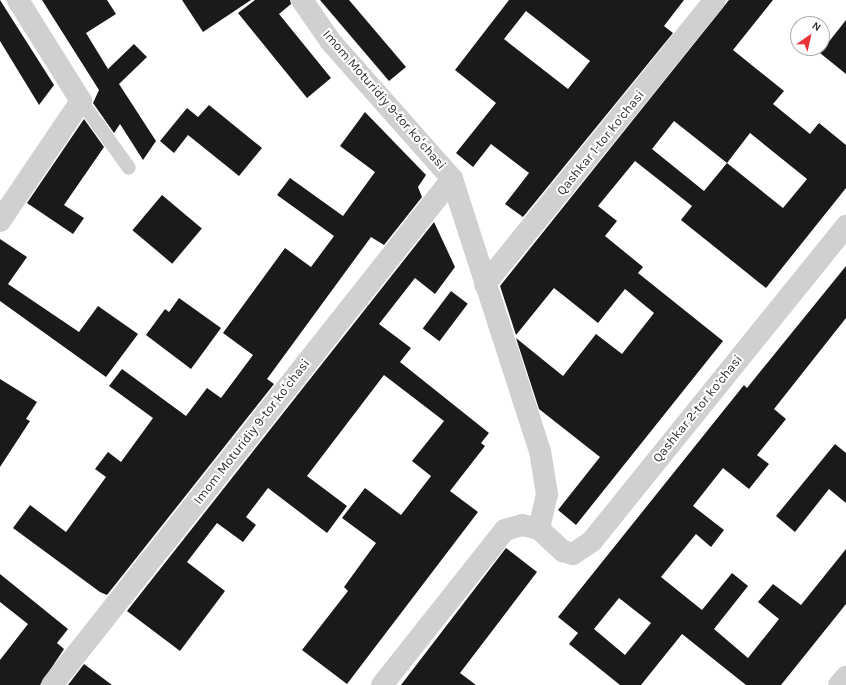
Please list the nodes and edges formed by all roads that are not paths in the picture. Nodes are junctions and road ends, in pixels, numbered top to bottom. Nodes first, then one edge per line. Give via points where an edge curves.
1 (18, 0) edge
2 (302, 0) edge
3 (715, 0) edge
4 (81, 101) junction
5 (129, 168) dead end
6 (452, 179) junction
7 (0, 221) edge
8 (846, 226) edge
9 (484, 284) junction
10 (539, 529) junction
11 (846, 676) edge
12 (52, 685) edge
13 (382, 685) edge
14 (839, 685) edge

1 - 4 street
2 - 6 street, Imom Moturidiy 9-tor koʻchasi via 331,42
3 - 9 street, Qashkar 1-tor koʼchasi
4 - 5 lane
4 - 7 street
6 - 9 street, Imom Moturidiy 9-tor koʻchasi
6 - 12 street, Imom Moturidiy 9-tor koʻchasi
8 - 10 street, Qashkar 2-tor koʼchasi via 592,541 573,554 563,552
9 - 10 street, Imom Moturidiy 9-tor koʻchasi via 540,451 547,494
10 - 13 street via 522,525 505,530
11 - 14 street

